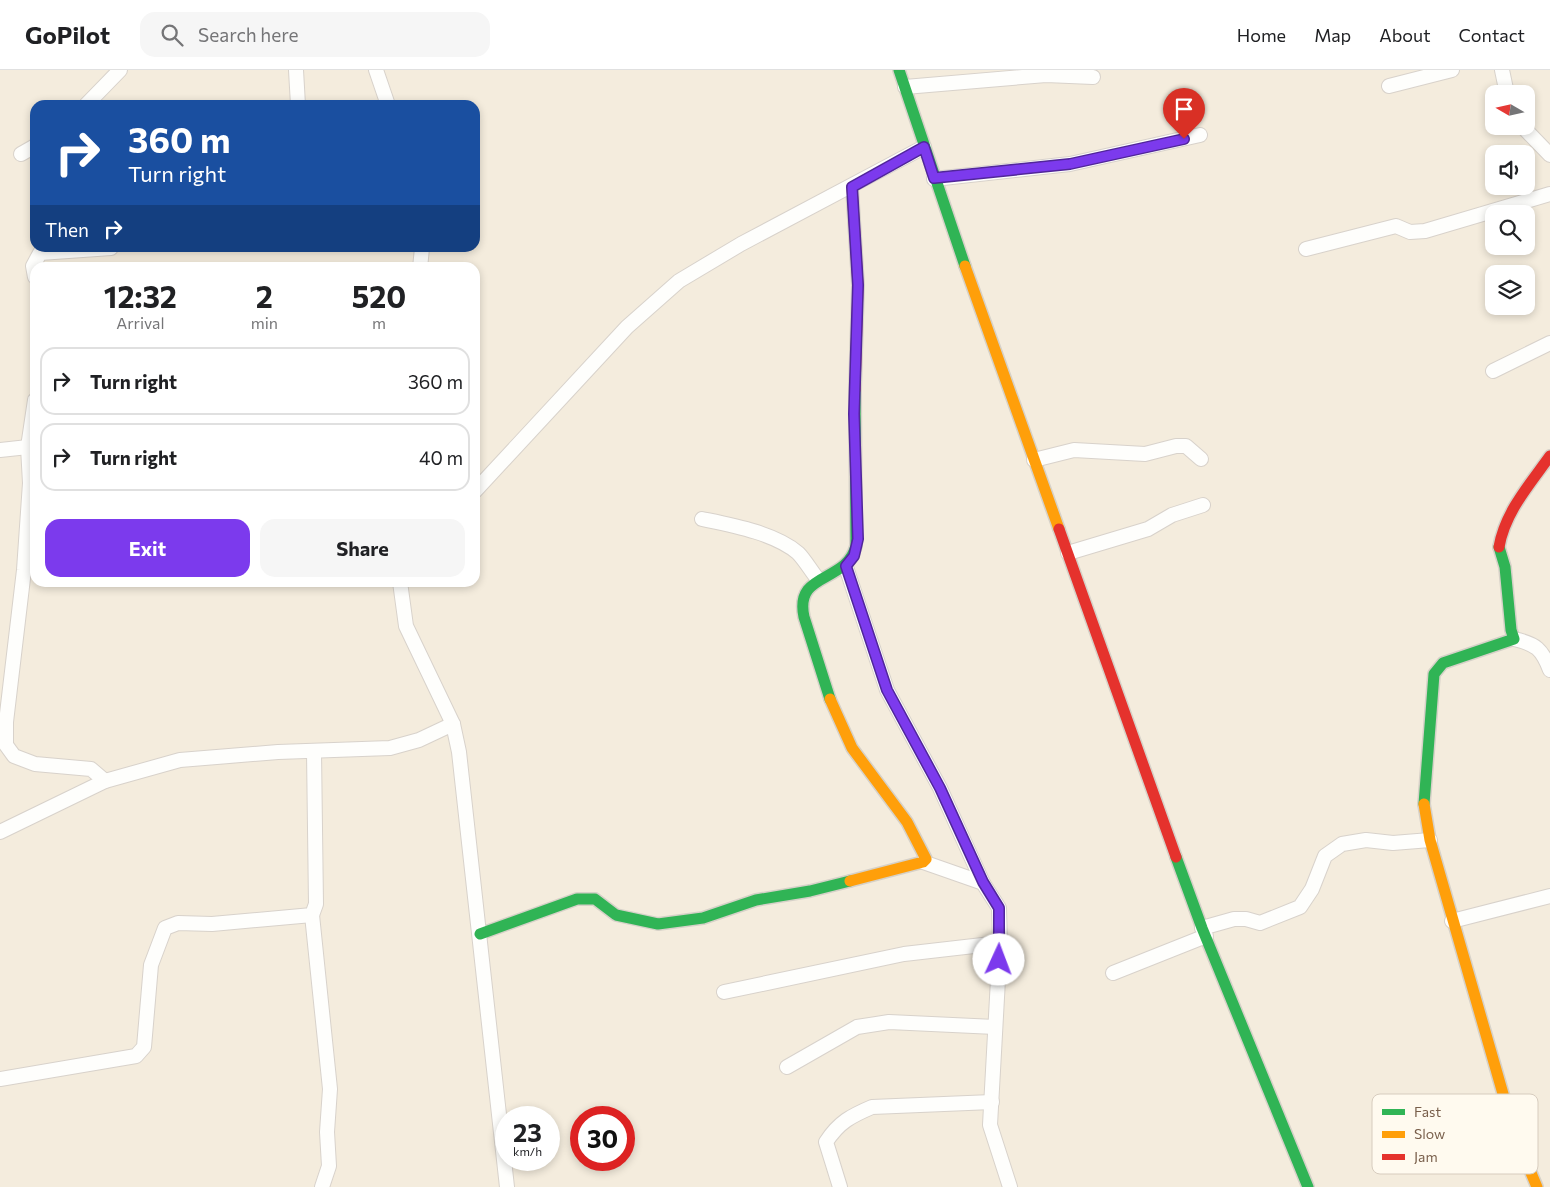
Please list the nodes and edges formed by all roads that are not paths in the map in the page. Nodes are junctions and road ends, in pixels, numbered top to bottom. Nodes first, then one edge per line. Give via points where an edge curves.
1 (120, 70) edge
2 (296, 70) edge
3 (376, 70) edge
4 (898, 70) edge
5 (1452, 70) edge
6 (1502, 70) edge
7 (1093, 77) dead end
8 (1504, 85) edge
9 (1389, 86) dead end
10 (905, 87) junction
11 (91, 100) edge
12 (298, 100) edge
13 (386, 100) edge
14 (1200, 135) dead end
15 (1531, 135) edge
16 (924, 147) junction
17 (30, 149) edge
18 (21, 154) dead end
19 (1550, 155) edge
20 (934, 178) junction
21 (852, 187) junction
22 (1550, 194) edge
23 (1306, 249) dead end
24 (54, 252) edge
25 (36, 262) edge
26 (1550, 343) edge
27 (1494, 371) dead end
28 (30, 434) edge
29 (28, 447) junction
30 (0, 450) edge
31 (1550, 456) edge
32 (1201, 459) dead end
33 (1034, 460) junction
34 (480, 485) edge
35 (1203, 505) dead end
36 (702, 519) dead end
37 (1068, 553) junction
38 (846, 566) junction
39 (29, 570) edge
40 (817, 578) junction
41 (401, 587) edge
42 (1514, 639) junction
43 (1550, 670) edge
44 (453, 724) junction
45 (314, 752) junction
46 (105, 781) junction
47 (0, 832) edge
48 (1430, 840) junction
49 (923, 862) junction
50 (983, 882) junction
51 (1550, 896) edge
52 (312, 915) junction
53 (1452, 921) junction
54 (1204, 932) junction
55 (480, 934) junction
56 (1000, 943) junction
57 (1113, 974) dead end
58 (724, 992) dead end
59 (995, 1027) junction
60 (787, 1067) dead end
61 (0, 1079) edge
62 (1503, 1094) edge
63 (992, 1102) junction
64 (1532, 1174) edge
65 (322, 1187) edge
66 (507, 1187) edge
67 (840, 1187) edge
68 (1010, 1187) edge
69 (1308, 1187) edge
70 (1537, 1187) edge

1 - 11 street
2 - 12 street
3 - 13 street
4 - 10 street
5 - 9 street
6 - 8 street
7 - 10 street via 1046,75
10 - 16 street
14 - 20 street via 1070,164
15 - 19 street
16 - 20 street
16 - 21 street
17 - 18 street
20 - 33 street
21 - 34 street via 741,244 679,282 627,327
21 - 38 street via 858,285 854,414 858,539 854,556
22 - 23 street via 1425,231 1410,232 1396,226
24 - 25 street via 40,253
26 - 27 street
28 - 29 street
29 - 30 street
29 - 39 street
31 - 42 street via 1512,510 1501,535 1499,548 1505,567
32 - 33 street via 1186,446 1176,446 1145,454 1074,450
33 - 37 street
35 - 37 street via 1172,515 1148,529
36 - 40 street via 744,527 772,539 797,553
37 - 54 street
38 - 40 street
38 - 50 street via 887,690 940,788
39 - 46 street via 6,722 6,745 14,756 35,764 91,769
40 - 49 street via 808,587 802,607 820,671 860,760 897,809 924,853 926,859
41 - 44 street via 406,626
42 - 43 street via 1529,642 1543,653
42 - 48 street via 1443,663 1434,674 1424,808
44 - 45 street via 419,740 390,748
44 - 55 street
45 - 46 street via 180,760
45 - 52 street via 316,904
46 - 47 street
48 - 53 street
48 - 54 street via 1366,840 1342,844 1325,856 1312,889 1300,907 1260,923 1234,919
49 - 50 street
49 - 55 street via 810,891 756,900 703,918 658,924 616,915 595,899 577,898
50 - 56 street via 999,908
51 - 53 street
52 - 61 street via 212,924 178,923 165,928 151,965 144,1047 136,1056
52 - 65 street via 330,1089 329,1166
53 - 62 street
54 - 57 street
54 - 69 street
55 - 66 street
56 - 58 street via 904,954
56 - 59 street
59 - 60 street via 889,1022 857,1027
59 - 63 street
63 - 67 street via 872,1107 854,1114 836,1126 826,1142
63 - 68 street via 990,1125
64 - 70 street

